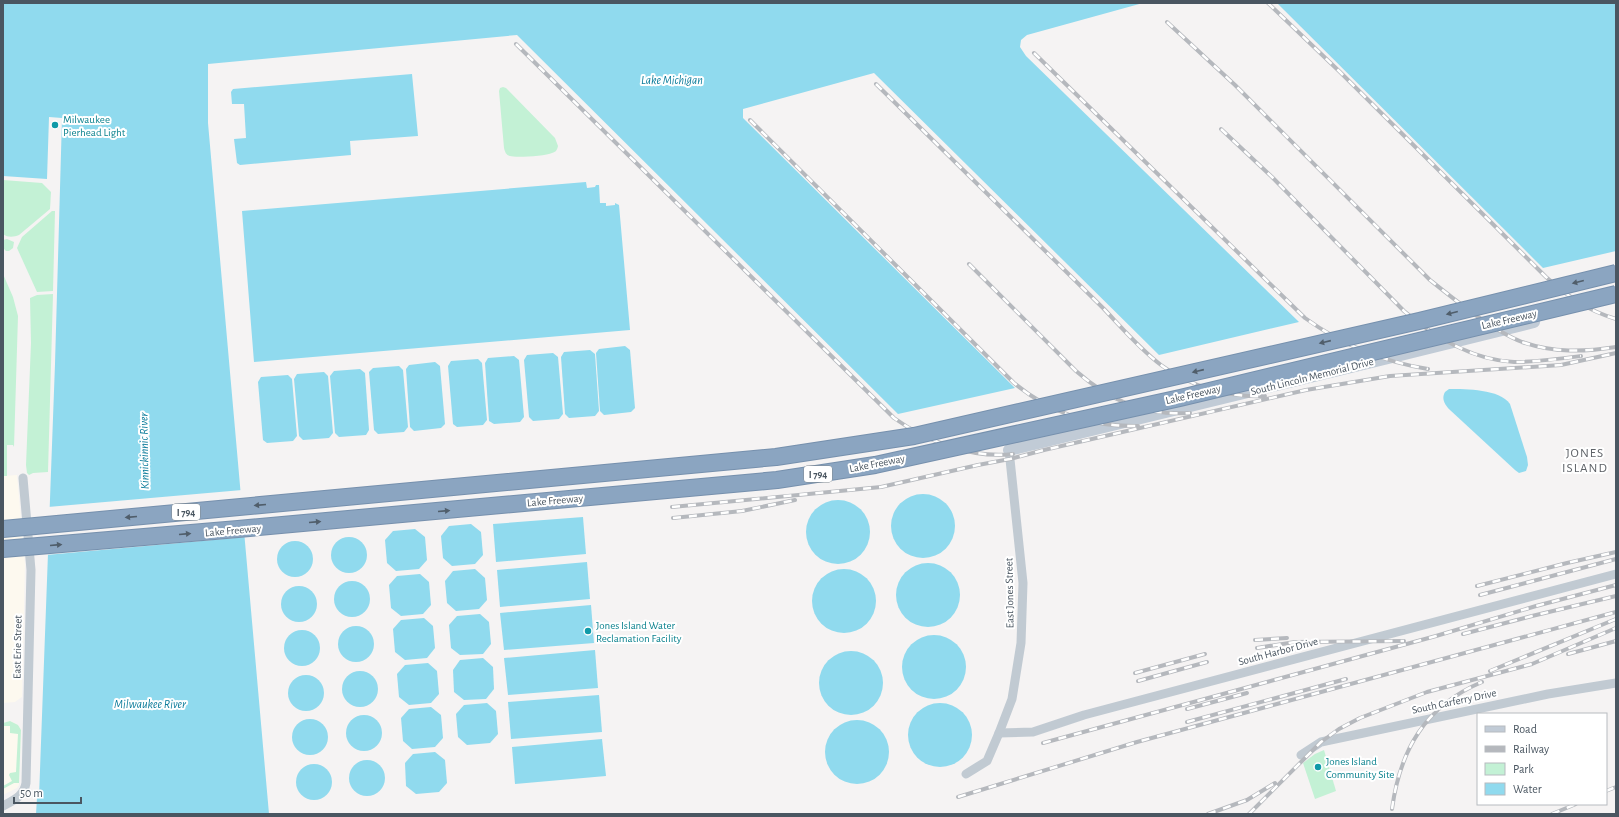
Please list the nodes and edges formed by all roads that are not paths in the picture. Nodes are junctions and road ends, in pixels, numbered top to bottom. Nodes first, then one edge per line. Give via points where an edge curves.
1 (1616, 273) edge
2 (1616, 294) edge
3 (1616, 302) edge
4 (1009, 450) joint
5 (23, 478) dead end
6 (3, 529) edge
7 (3, 549) edge
8 (1616, 574) edge
9 (1616, 683) edge
10 (999, 733) junction
11 (1301, 755) dead end
12 (966, 774) dead end
13 (3, 806) edge

1 -> 6 highway, Lake Freeway / I 794, bridge via 1420,321 914,436 776,457
7 -> 2 highway, Lake Freeway / I 794, bridge via 777,480 875,465 1180,398
3 - 4 street, South Lincoln Memorial Drive
4 - 10 street, East Jones Street via 1023,583 1021,643 1012,699
5 - 13 street, East Erie Street via 31,570 26,783 21,795
8 - 10 street, South Harbor Drive via 1084,715 1032,732
9 - 11 street, South Carferry Drive via 1548,694 1327,740
10 - 12 street via 988,761

